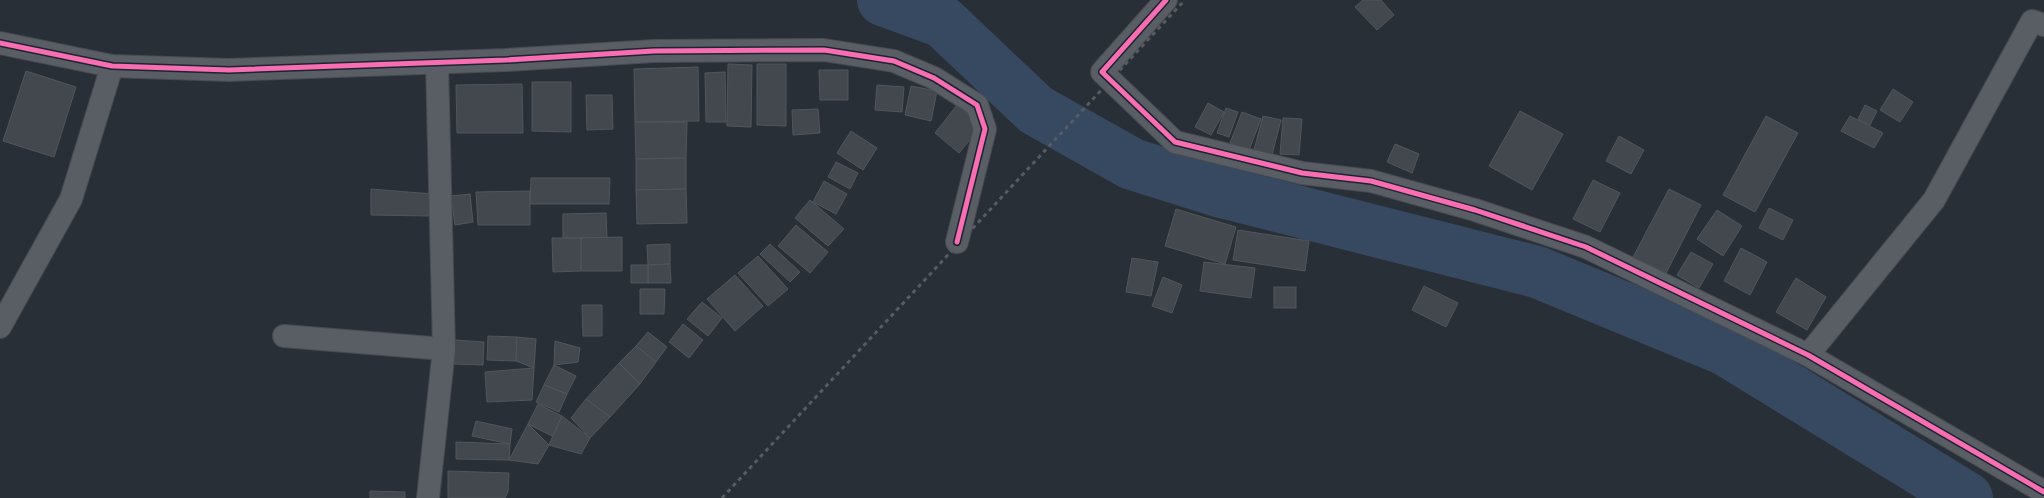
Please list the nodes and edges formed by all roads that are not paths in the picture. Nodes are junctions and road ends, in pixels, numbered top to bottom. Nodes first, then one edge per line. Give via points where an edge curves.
1 (1166, 0) edge
2 (2044, 25) edge
3 (0, 43) edge
4 (437, 63) junction
5 (112, 66) junction
6 (957, 242) dead end
7 (0, 327) edge
8 (284, 336) dead end
9 (444, 349) junction
10 (1808, 355) junction
11 (2044, 492) edge
12 (428, 498) edge

1 - 10 street via 1102,72 1175,142 1302,173 1371,181 1475,210 1586,247
2 - 10 street via 2032,21 1934,200
3 - 5 street
4 - 5 street via 230,70
4 - 6 street via 654,51 824,50 894,61 934,78 977,106 985,129
4 - 9 street
5 - 7 street via 71,199
8 - 9 street
9 - 12 street
10 - 11 street

